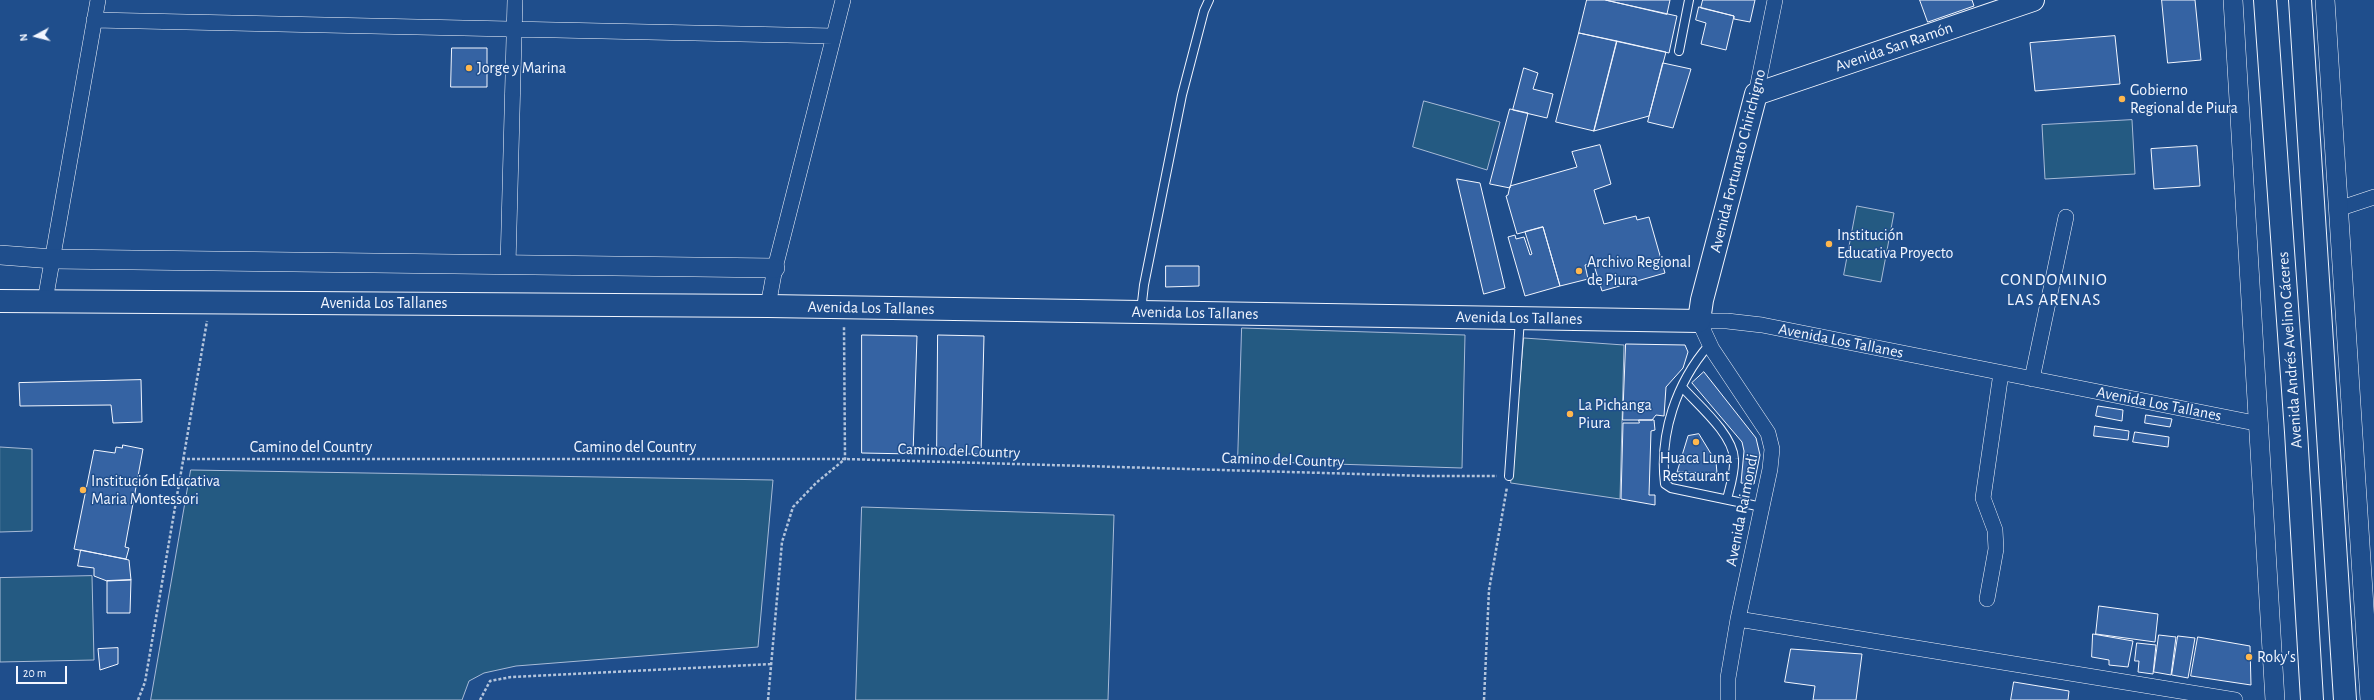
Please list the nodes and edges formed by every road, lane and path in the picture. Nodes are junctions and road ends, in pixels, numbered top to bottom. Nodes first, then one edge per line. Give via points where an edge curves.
1 (98, 0) edge
2 (515, 0) edge
3 (843, 0) edge
4 (1209, 0) edge
5 (1689, 0) edge
6 (1775, 0) edge
7 (2033, 0) edge
8 (2233, 0) edge
9 (2265, 0) edge
10 (2300, 0) edge
11 (2325, 0) edge
12 (94, 20) junction
13 (515, 29) junction
14 (833, 36) junction
15 (1679, 51) dead end
16 (1756, 94) junction
17 (2374, 197) edge
18 (2338, 209) junction
19 (2066, 217) dead end
20 (0, 255) edge
21 (53, 259) junction
22 (508, 265) junction
23 (775, 268) junction
24 (0, 301) edge
25 (45, 301) junction
26 (211, 302) junction
27 (768, 306) junction
28 (844, 308) junction
29 (1140, 312) junction
30 (1520, 318) junction
31 (1699, 322) junction
32 (1709, 345) junction
33 (2001, 373) junction
34 (2032, 379) junction
35 (1682, 387) junction
36 (2260, 424) junction
37 (182, 459) junction
38 (845, 459) junction
39 (1509, 476) junction
40 (1727, 499) junction
41 (1762, 507) junction
42 (1987, 599) dead end
43 (1738, 619) junction
44 (772, 664) junction
45 (138, 700) edge
46 (480, 700) edge
47 (768, 700) edge
48 (1484, 700) edge
49 (1728, 700) edge
50 (2235, 700) edge
51 (2275, 700) edge
52 (2312, 700) edge
53 (2345, 700) edge
54 (2370, 700) edge

1 - 12 street
2 - 13 street
3 - 14 street
4 - 29 lane via 1182,95
5 - 15 lane
6 - 16 street, Avenida Fortunato Chirichigno
7 - 16 main road, Avenida San Ramón
8 - 36 street
9 - 52 main road, Avenida Andrés Avelino Cáceres
10 - 53 main road, Avenida Andrés Avelino Cáceres
11 - 18 street
12 - 13 street
12 - 21 street
13 - 14 street
13 - 22 street
14 - 23 street
16 - 31 main road, Avenida Fortunato Chirichigno via 1702,300
17 - 18 street
18 - 54 street
19 - 34 street
20 - 21 street
21 - 22 street
21 - 25 street
22 - 23 street
23 - 27 street
24 - 25 main road, Avenida Los Tallanes
25 - 26 main road, Avenida Los Tallanes
26 - 27 main road, Avenida Los Tallanes
26 - 37 path
27 - 28 main road, Avenida Los Tallanes
28 - 29 main road, Avenida Los Tallanes
28 - 38 path
29 - 30 main road, Avenida Los Tallanes
30 - 31 main road, Avenida Los Tallanes
30 - 39 lane
31 - 32 street, Avenida Raimondi
31 - 33 street, Avenida Los Tallanes via 1726,321 1762,325
32 - 35 lane via 1695,361
32 - 41 street, Avenida Raimondi via 1768,433 1772,449
33 - 34 street, Avenida Los Tallanes
33 - 42 street via 1983,498 1995,530 1996,549
34 - 36 street, Avenida Los Tallanes
35 - 40 lane via 1728,438 1733,448 1733,472
35 - 40 lane via 1664,438 1665,484 1672,488
36 - 51 street
37 - 38 path, Camino del Country
37 - 45 path via 145,682
38 - 39 path, Camino del Country via 1419,476
38 - 44 path via 793,506 782,542
39 - 48 path via 1488,590
40 - 41 lane
41 - 43 street, Avenida Raimondi
43 - 49 street, Avenida Raimondi via 1728,678
43 - 50 street
44 - 46 path via 511,677 490,680
44 - 47 path

